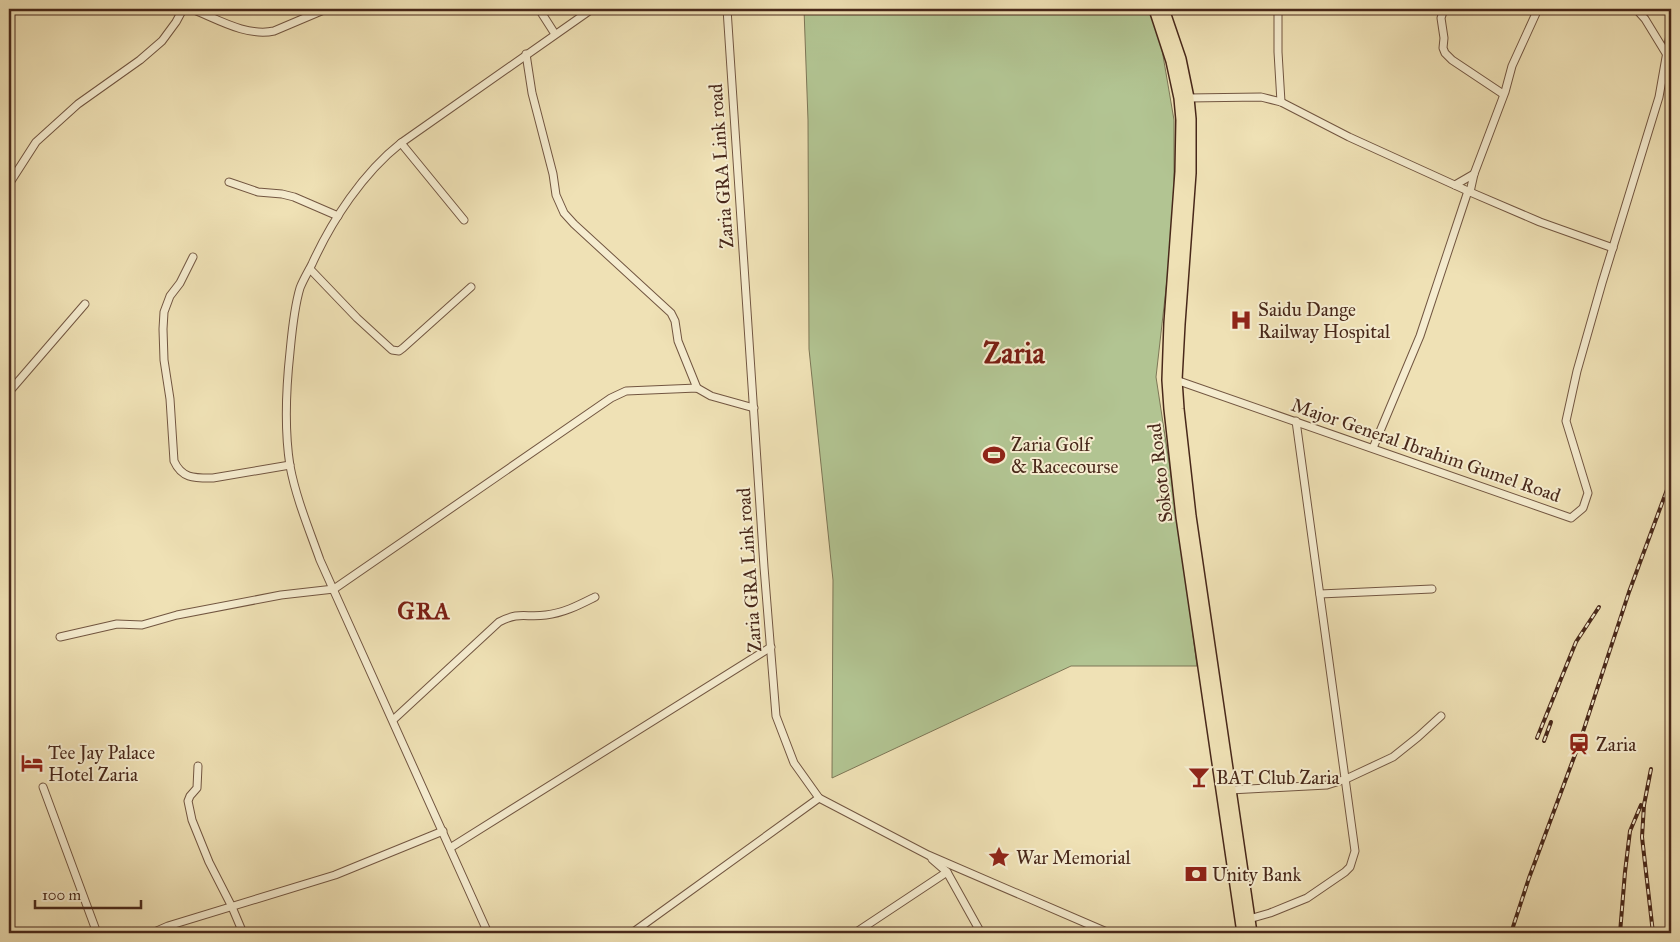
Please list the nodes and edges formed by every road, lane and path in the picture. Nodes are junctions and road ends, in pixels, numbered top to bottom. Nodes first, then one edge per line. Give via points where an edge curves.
1 (183, 9) edge
2 (192, 9) edge
3 (326, 9) edge
4 (539, 9) edge
5 (592, 9) edge
6 (726, 9) edge
7 (1155, 9) edge
8 (1163, 9) edge
9 (1278, 9) edge
10 (1444, 9) edge
11 (1538, 9) edge
12 (1636, 9) edge
13 (1671, 29) edge
14 (556, 34) junction
15 (526, 54) junction
16 (1667, 55) junction
17 (1504, 94) junction
18 (1188, 98) junction
19 (1281, 102) junction
20 (401, 143) junction
21 (1474, 174) junction
22 (229, 182) dead end
23 (9, 184) edge
24 (1455, 186) junction
25 (1469, 192) junction
26 (338, 216) junction
27 (464, 220) dead end
28 (1612, 248) junction
29 (193, 257) dead end
30 (310, 268) junction
31 (471, 287) dead end
32 (85, 304) dead end
33 (1176, 380) junction
34 (697, 388) junction
35 (9, 392) edge
36 (754, 408) junction
37 (1296, 421) junction
38 (1374, 448) junction
39 (290, 466) junction
40 (334, 589) junction
41 (1432, 589) dead end
42 (1320, 594) junction
43 (595, 597) dead end
44 (60, 637) dead end
45 (771, 647) junction
46 (1441, 716) dead end
47 (393, 720) junction
48 (198, 766) dead end
49 (1346, 779) junction
50 (43, 787) dead end
51 (1230, 790) junction
52 (819, 798) junction
53 (443, 831) junction
54 (450, 848) junction
55 (928, 855) junction
56 (947, 872) junction
57 (232, 907) junction
58 (1249, 919) junction
59 (98, 933) edge
60 (152, 933) edge
61 (243, 933) edge
62 (488, 933) edge
63 (632, 933) edge
64 (855, 933) edge
65 (981, 933) edge
66 (1109, 933) edge
67 (1242, 933) edge
68 (1251, 933) edge

1 - 23 street via 162,41 78,104 36,142
2 - 3 street via 222,23 266,33
4 - 14 street
5 - 14 street
6 - 36 street, Zaria GRA Link road
7 - 67 main road, Sokoto Road via 1175,74 1182,129 1170,323 1170,409 1182,517
8 - 18 main road, Sokoto Road via 1180,59
9 - 19 street
10 - 17 street via 1441,18 1445,53
11 - 17 street via 1512,66
12 - 16 street
13 - 16 street
14 - 15 street
15 - 20 street
15 - 34 street via 556,195 564,213 671,313 678,342
16 - 28 street via 1659,97
17 - 21 street
18 - 19 street via 1261,97
18 - 33 main road, Sokoto Road via 1191,146
19 - 24 street
20 - 26 street via 373,169
20 - 27 street
21 - 24 street
21 - 25 street
22 - 26 street via 258,192 294,197
24 - 25 street
25 - 28 street
25 - 38 street via 1420,336
26 - 30 street
28 - 38 street, Major General Ibrahim Gumel Road via 1566,421 1588,493 1583,508 1570,518
29 - 39 street via 170,296 162,329 174,462 184,474 203,478
30 - 31 street via 357,318 396,351
30 - 39 street via 300,288 291,338 286,389
32 - 35 street
33 - 37 street, Major General Ibrahim Gumel Road
33 - 51 main road, Sokoto Road via 1190,516
34 - 36 street via 711,396
34 - 40 street via 626,391 611,398
36 - 45 street, Zaria GRA Link road
37 - 38 street, Major General Ibrahim Gumel Road
37 - 42 street
39 - 40 street via 304,517
40 - 44 street via 281,595 142,625 117,624
40 - 47 street
41 - 42 street
42 - 49 street
43 - 47 street via 557,613 544,616 517,614 499,622
45 - 52 street, Zaria GRA Link road via 776,716 794,763
45 - 54 street
46 - 49 street via 1393,757
47 - 53 street
48 - 57 street via 197,788 190,796 189,808 209,862
49 - 51 street via 1327,785
49 - 58 street via 1355,850 1350,867 1307,898
50 - 59 street
51 - 58 main road, Sokoto Road
52 - 55 street, Zaria GRA Link road
52 - 63 street
53 - 54 street
53 - 57 street via 335,875
54 - 62 street
55 - 56 street
55 - 66 street, Zaria GRA Link road
56 - 64 street
56 - 65 street
57 - 60 street
57 - 61 street
58 - 68 main road, Sokoto Road

